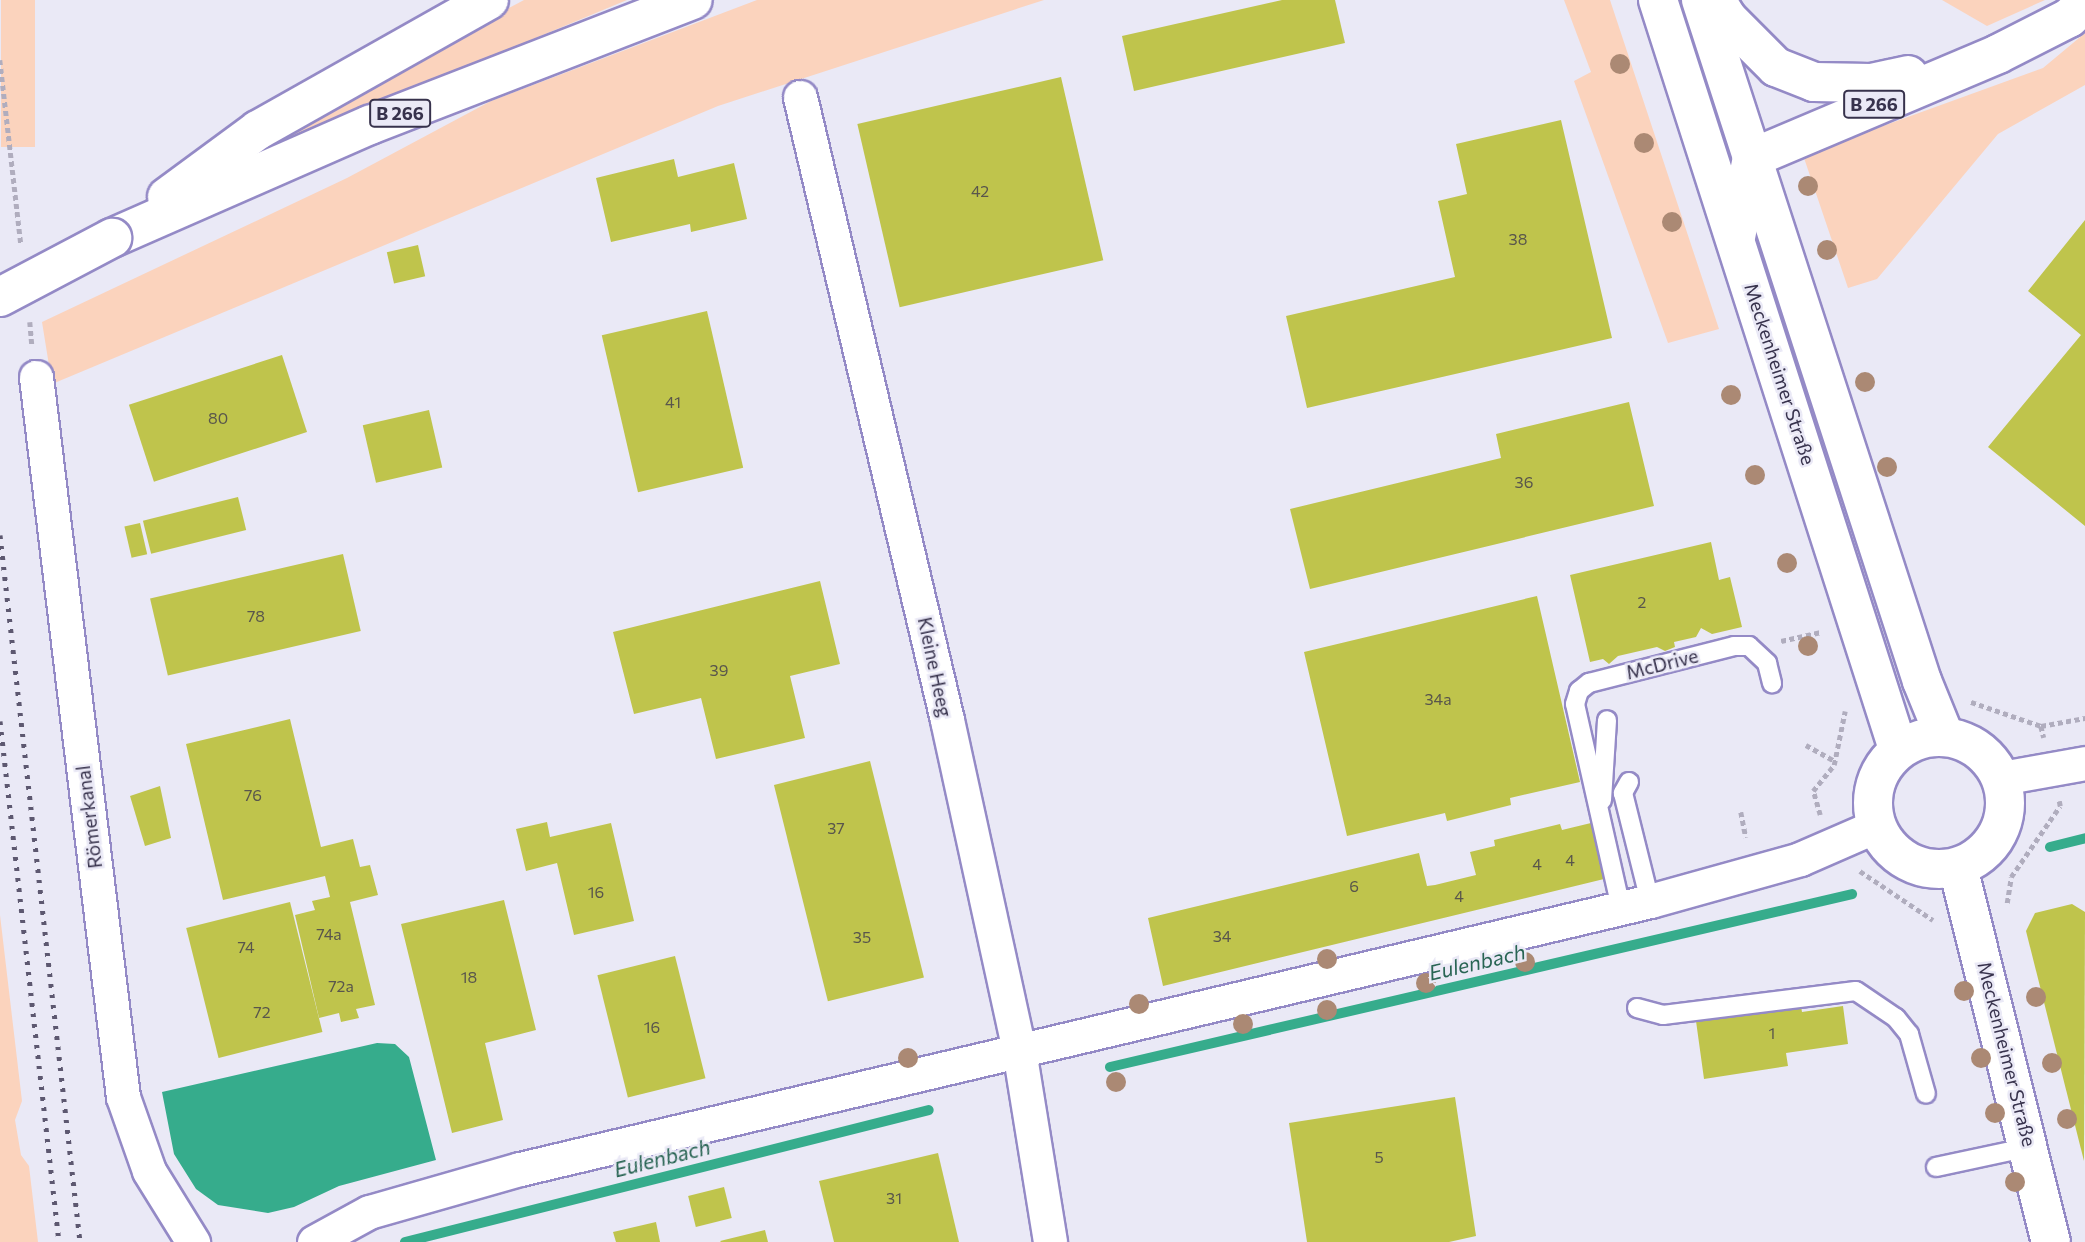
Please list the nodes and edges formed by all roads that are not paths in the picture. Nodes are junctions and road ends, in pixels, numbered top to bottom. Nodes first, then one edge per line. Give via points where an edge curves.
1 (489, 0) edge
2 (693, 0) edge
3 (1658, 0) edge
4 (1701, 0) edge
5 (1716, 0) edge
6 (2085, 3) edge
7 (1998, 54) junction
8 (800, 97) dead end
9 (1752, 158) junction
10 (112, 237) junction
11 (1736, 237) junction
12 (14, 304) edge
13 (36, 377) road end
14 (1772, 683) dead end
15 (1607, 720) dead end
16 (1944, 735) junction
17 (1898, 749) junction
18 (2085, 763) edge
19 (2001, 778) junction
20 (1629, 782) dead end
21 (1601, 821) junction
22 (1876, 826) junction
23 (1958, 867) junction
24 (1636, 904) junction
25 (1637, 1008) dead end
26 (1019, 1050) junction
27 (1926, 1094) dead end
28 (2029, 1147) junction
29 (1936, 1167) dead end
30 (193, 1242) edge
31 (314, 1242) edge
32 (1050, 1242) edge
33 (2051, 1242) edge

1 - 10 main road, B 266 via 258,130
2 - 10 main road, B 266 via 370,125
3 - 11 main road, Meckenheimer Straße
4 - 9 main road, Meckenheimer Straße
5 - 7 main road, B 266 via 1776,67 1814,82 1871,83
6 - 7 main road, B 266 via 2069,18
7 - 9 main road, B 266
8 - 26 street, Kleine Heeg via 856,343 910,551
9 - 11 main road
9 - 16 main road, Meckenheimer Straße via 1922,681
10 - 12 main road, B 266, bridge
11 - 17 main road, Meckenheimer Straße
13 - 30 street, Römerkanal via 123,1097 149,1171
14 - 21 lane, McDrive via 1768,663 1749,646 1589,683 1575,704
15 - 21 lane
16 - 17 main road via 1918,738
16 - 19 main road via 1985,754
17 - 22 main road via 1875,783
18 - 19 street
19 - 23 main road via 2005,814 2000,831 1986,851
20 - 24 lane via 1623,793
21 - 24 lane, McDrive
22 - 23 main road via 1890,849 1913,865 1932,870
22 - 24 street via 1830,847
23 - 28 main road, Meckenheimer Straße via 1990,907
24 - 26 street
25 - 27 lane via 1663,1014 1856,991 1896,1018 1909,1034
26 - 31 street via 520,1169 369,1212
26 - 32 street, Kleine Heeg
28 - 29 lane
28 - 33 main road, Meckenheimer Straße

